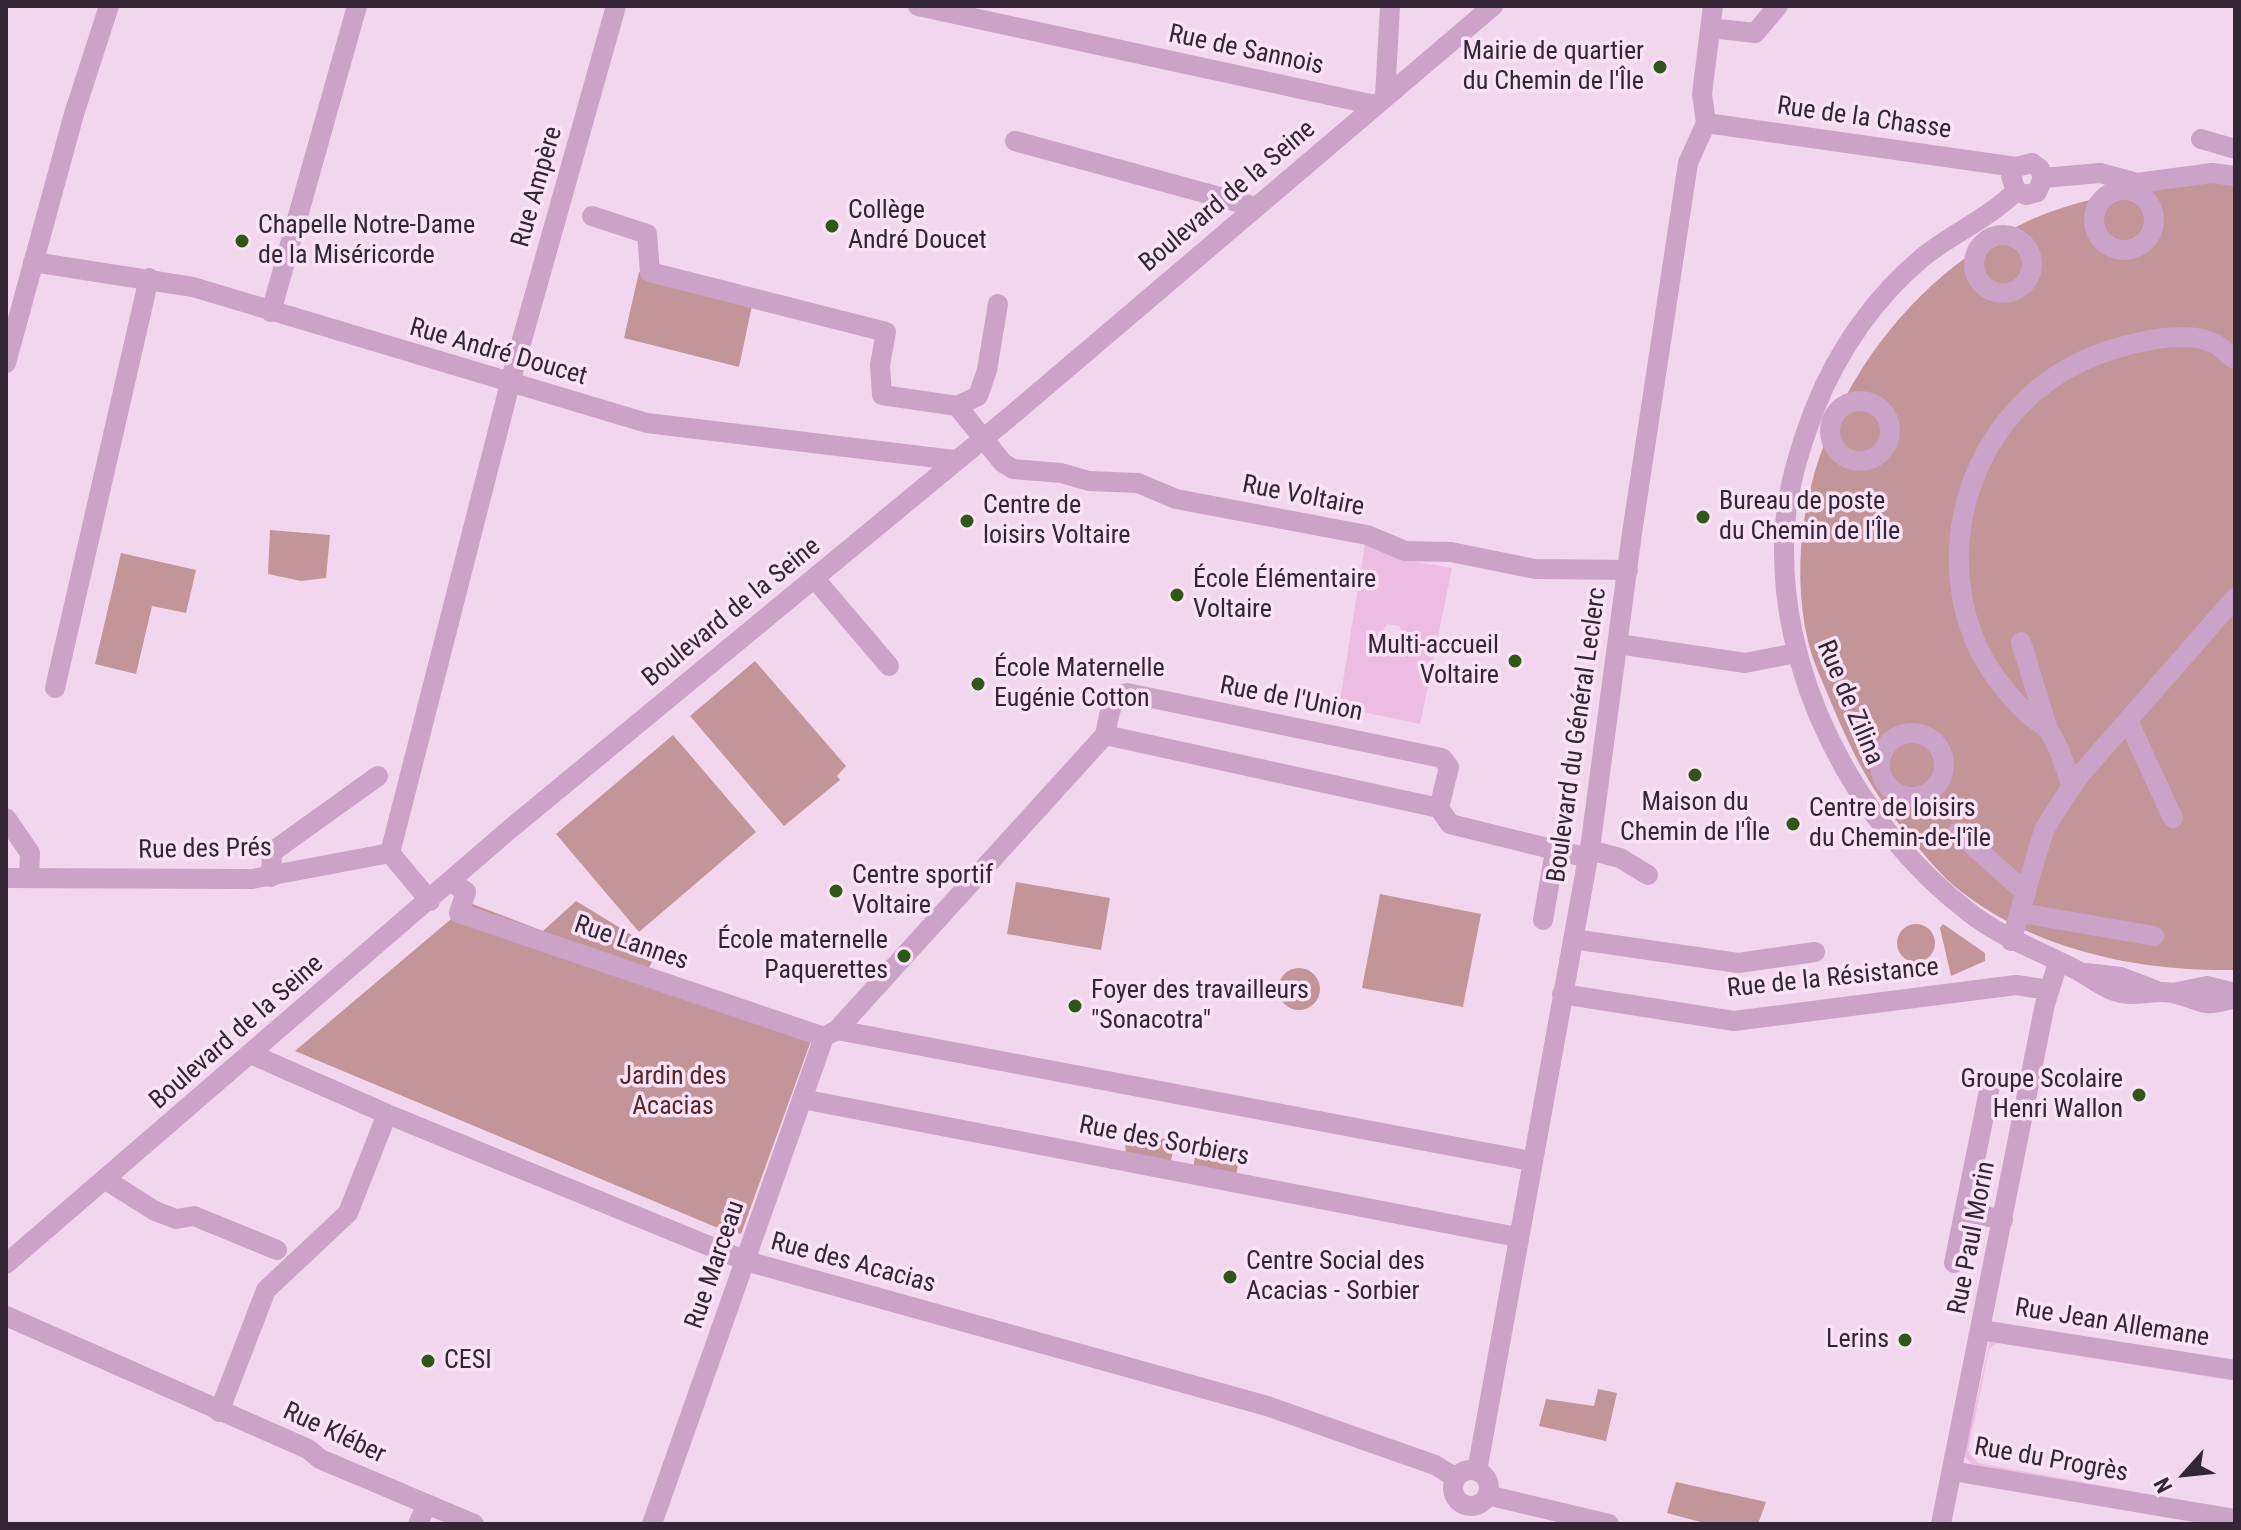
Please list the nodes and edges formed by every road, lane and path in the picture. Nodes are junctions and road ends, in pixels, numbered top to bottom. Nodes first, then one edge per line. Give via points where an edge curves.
1 (109, 6) edge
2 (357, 6) edge
3 (616, 6) edge
4 (918, 6) edge
5 (1390, 6) edge
6 (1493, 6) edge
7 (1713, 6) edge
8 (1778, 6) edge
9 (1710, 28) junction
10 (1380, 101) junction
11 (1706, 123) junction
12 (2201, 139) dead end
13 (1015, 141) dead end
14 (2235, 149) edge
15 (2016, 167) junction
16 (2096, 173) junction
17 (2235, 176) edge
18 (2043, 178) junction
19 (2016, 191) junction
20 (2104, 197) dead end
21 (1256, 207) junction
22 (592, 216) dead end
23 (33, 262) junction
24 (149, 278) junction
25 (998, 304) dead end
26 (271, 312) junction
27 (2234, 359) edge
28 (6, 363) edge
29 (511, 383) junction
30 (957, 406) junction
31 (982, 439) junction
32 (954, 460) junction
33 (1628, 570) junction
34 (815, 579) junction
35 (2235, 598) edge
36 (2021, 642) dead end
37 (1618, 644) junction
38 (1796, 653) junction
39 (889, 666) dead end
40 (55, 688) dead end
41 (2128, 721) junction
42 (2048, 730) junction
43 (1105, 735) junction
44 (378, 776) dead end
45 (1881, 776) dead end
46 (2072, 786) junction
47 (1858, 789) junction
48 (1439, 808) junction
49 (6, 818) edge
50 (2173, 818) dead end
51 (1958, 832) dead end
52 (1555, 851) junction
53 (390, 853) junction
54 (1589, 854) junction
55 (1648, 875) dead end
56 (271, 877) junction
57 (6, 878) edge
58 (29, 878) junction
59 (452, 882) junction
60 (430, 901) junction
61 (2024, 903) junction
62 (1543, 920) dead end
63 (2154, 936) dead end
64 (1573, 939) junction
65 (2019, 945) junction
66 (1815, 952) dead end
67 (2058, 963) junction
68 (2016, 985) junction
69 (2049, 990) junction
70 (1562, 994) junction
71 (2235, 995) edge
72 (830, 1033) junction
73 (253, 1055) junction
74 (1990, 1086) dead end
75 (802, 1099) junction
76 (387, 1114) junction
77 (1531, 1161) junction
78 (106, 1180) junction
79 (1966, 1212) junction
80 (2003, 1220) junction
81 (1517, 1237) junction
82 (277, 1250) dead end
83 (746, 1261) junction
84 (1954, 1263) dead end
85 (6, 1264) edge
86 (6, 1316) edge
87 (1981, 1330) junction
88 (2235, 1370) edge
89 (219, 1412) junction
90 (1477, 1471) junction
91 (1952, 1471) junction
92 (1456, 1478) junction
93 (427, 1504) junction
94 (1477, 1508) edge
95 (2235, 1519) edge
96 (418, 1524) edge
97 (474, 1524) edge
98 (652, 1524) edge
99 (1609, 1524) edge
100 (1941, 1524) edge

1 - 23 street
2 - 26 street
3 - 29 street, Rue Ampère
4 - 10 street, Rue de Sannois
5 - 10 street
6 - 10 street, Boulevard de la Seine
7 - 9 street, Boulevard du Général Leclerc
8 - 9 street via 1755,33
9 - 11 street, Boulevard du Général Leclerc via 1702,94
10 - 21 street, Boulevard de la Seine
11 - 15 street, Rue de la Chasse
11 - 33 street, Boulevard du Général Leclerc via 1688,163
12 - 14 street
13 - 21 street
15 - 18 street via 2032,163
15 - 19 street via 2011,176
16 - 17 street via 2137,183 2212,173
16 - 18 street
16 - 20 street
18 - 19 street via 2037,192
19 - 38 street, Rue de Zilina via 1980,232 1924,257 1849,338 1823,414 1794,474 1785,521 1785,572
21 - 31 street, Boulevard de la Seine
22 - 30 street via 647,234 650,272 886,332 882,395
23 - 24 street, Rue André Doucet
23 - 28 street
24 - 26 street, Rue André Doucet
24 - 40 street
25 - 30 street via 978,396
26 - 29 street, Rue André Doucet
27 - 42 street via 2214,342 2173,338 2089,358 2046,381 2020,404 1976,470 1958,544 1962,598 1987,663 2016,702
29 - 32 street, Rue André Doucet via 647,423
29 - 53 street, Rue Ampère
30 - 31 street, Rue Voltaire
31 - 32 street, Boulevard de la Seine
31 - 33 street, Rue Voltaire via 1013,469 1138,483 1176,499 1367,535 1405,551 1451,552 1555,571
32 - 34 street, Boulevard de la Seine
33 - 37 street, Boulevard du Général Leclerc
34 - 39 street
34 - 59 street, Boulevard de la Seine
35 - 41 street
36 - 42 street
37 - 38 street via 1745,663
37 - 54 street, Boulevard du Général Leclerc
38 - 47 street, Rue de Zilina
41 - 46 street
41 - 50 street
42 - 46 street
43 - 48 street
43 - 48 street, Rue de l'Union via 1114,701 1127,693 1442,758 1449,767
43 - 72 street, Rue de l'Union
44 - 56 street via 272,852
45 - 47 street
46 - 61 street via 2044,830
47 - 65 street, Rue de Zilina via 1890,834 1935,882
48 - 52 street via 1450,824
49 - 58 street via 30,853
51 - 61 street
52 - 54 street
52 - 62 street
53 - 56 street, Rue des Prés
53 - 60 street
54 - 55 street via 1620,858
54 - 64 street, Boulevard du Général Leclerc
56 - 58 street, Rue des Prés
57 - 58 street, Rue des Prés
59 - 60 street, Boulevard de la Seine
59 - 72 street, Rue Lannes via 466,892 459,913
60 - 73 street, Boulevard de la Seine
61 - 63 street
61 - 65 street
64 - 66 street, Rue de la Résistance via 1738,963
64 - 70 street, Boulevard du Général Leclerc
65 - 67 street, Rue de Zilina
65 - 68 street
67 - 69 street, Rue Paul Morin
67 - 71 street, Rue de Zilina via 2119,993 2207,986
68 - 69 street, Rue de la Résistance
68 - 70 street, Rue de la Résistance via 1734,1021
69 - 80 street, Rue Paul Morin
70 - 77 street, Boulevard du Général Leclerc
72 - 75 street, Rue Marceau
72 - 77 street, Rue des Sorbiers
73 - 76 street, Rue des Acacias
73 - 78 street, Boulevard de la Seine
74 - 79 street
75 - 81 street, Rue des Sorbiers
75 - 83 street, Rue Marceau
76 - 83 street, Rue des Acacias
76 - 89 street via 348,1213 266,1290
77 - 81 street, Boulevard du Général Leclerc
78 - 82 street via 155,1211 176,1219 194,1216
78 - 85 street, Boulevard de la Seine
79 - 80 street
79 - 84 street
80 - 87 street, Rue Paul Morin
81 - 90 street, Boulevard du Général Leclerc
83 - 92 street, Rue des Acacias via 1267,1406 1435,1465
83 - 98 street, Rue Marceau
86 - 89 street, Rue Kléber
87 - 88 street, Rue Jean Allemane
87 - 91 street, Rue Paul Morin
89 - 93 street, Rue Kléber
90 - 92 street
90 - 94 street via 1487,1481
91 - 95 street, Rue du Progrès
91 - 100 street, Rue Paul Morin
92 - 94 street via 1457,1500
93 - 96 street
93 - 97 street, Rue Kléber
94 - 99 street

